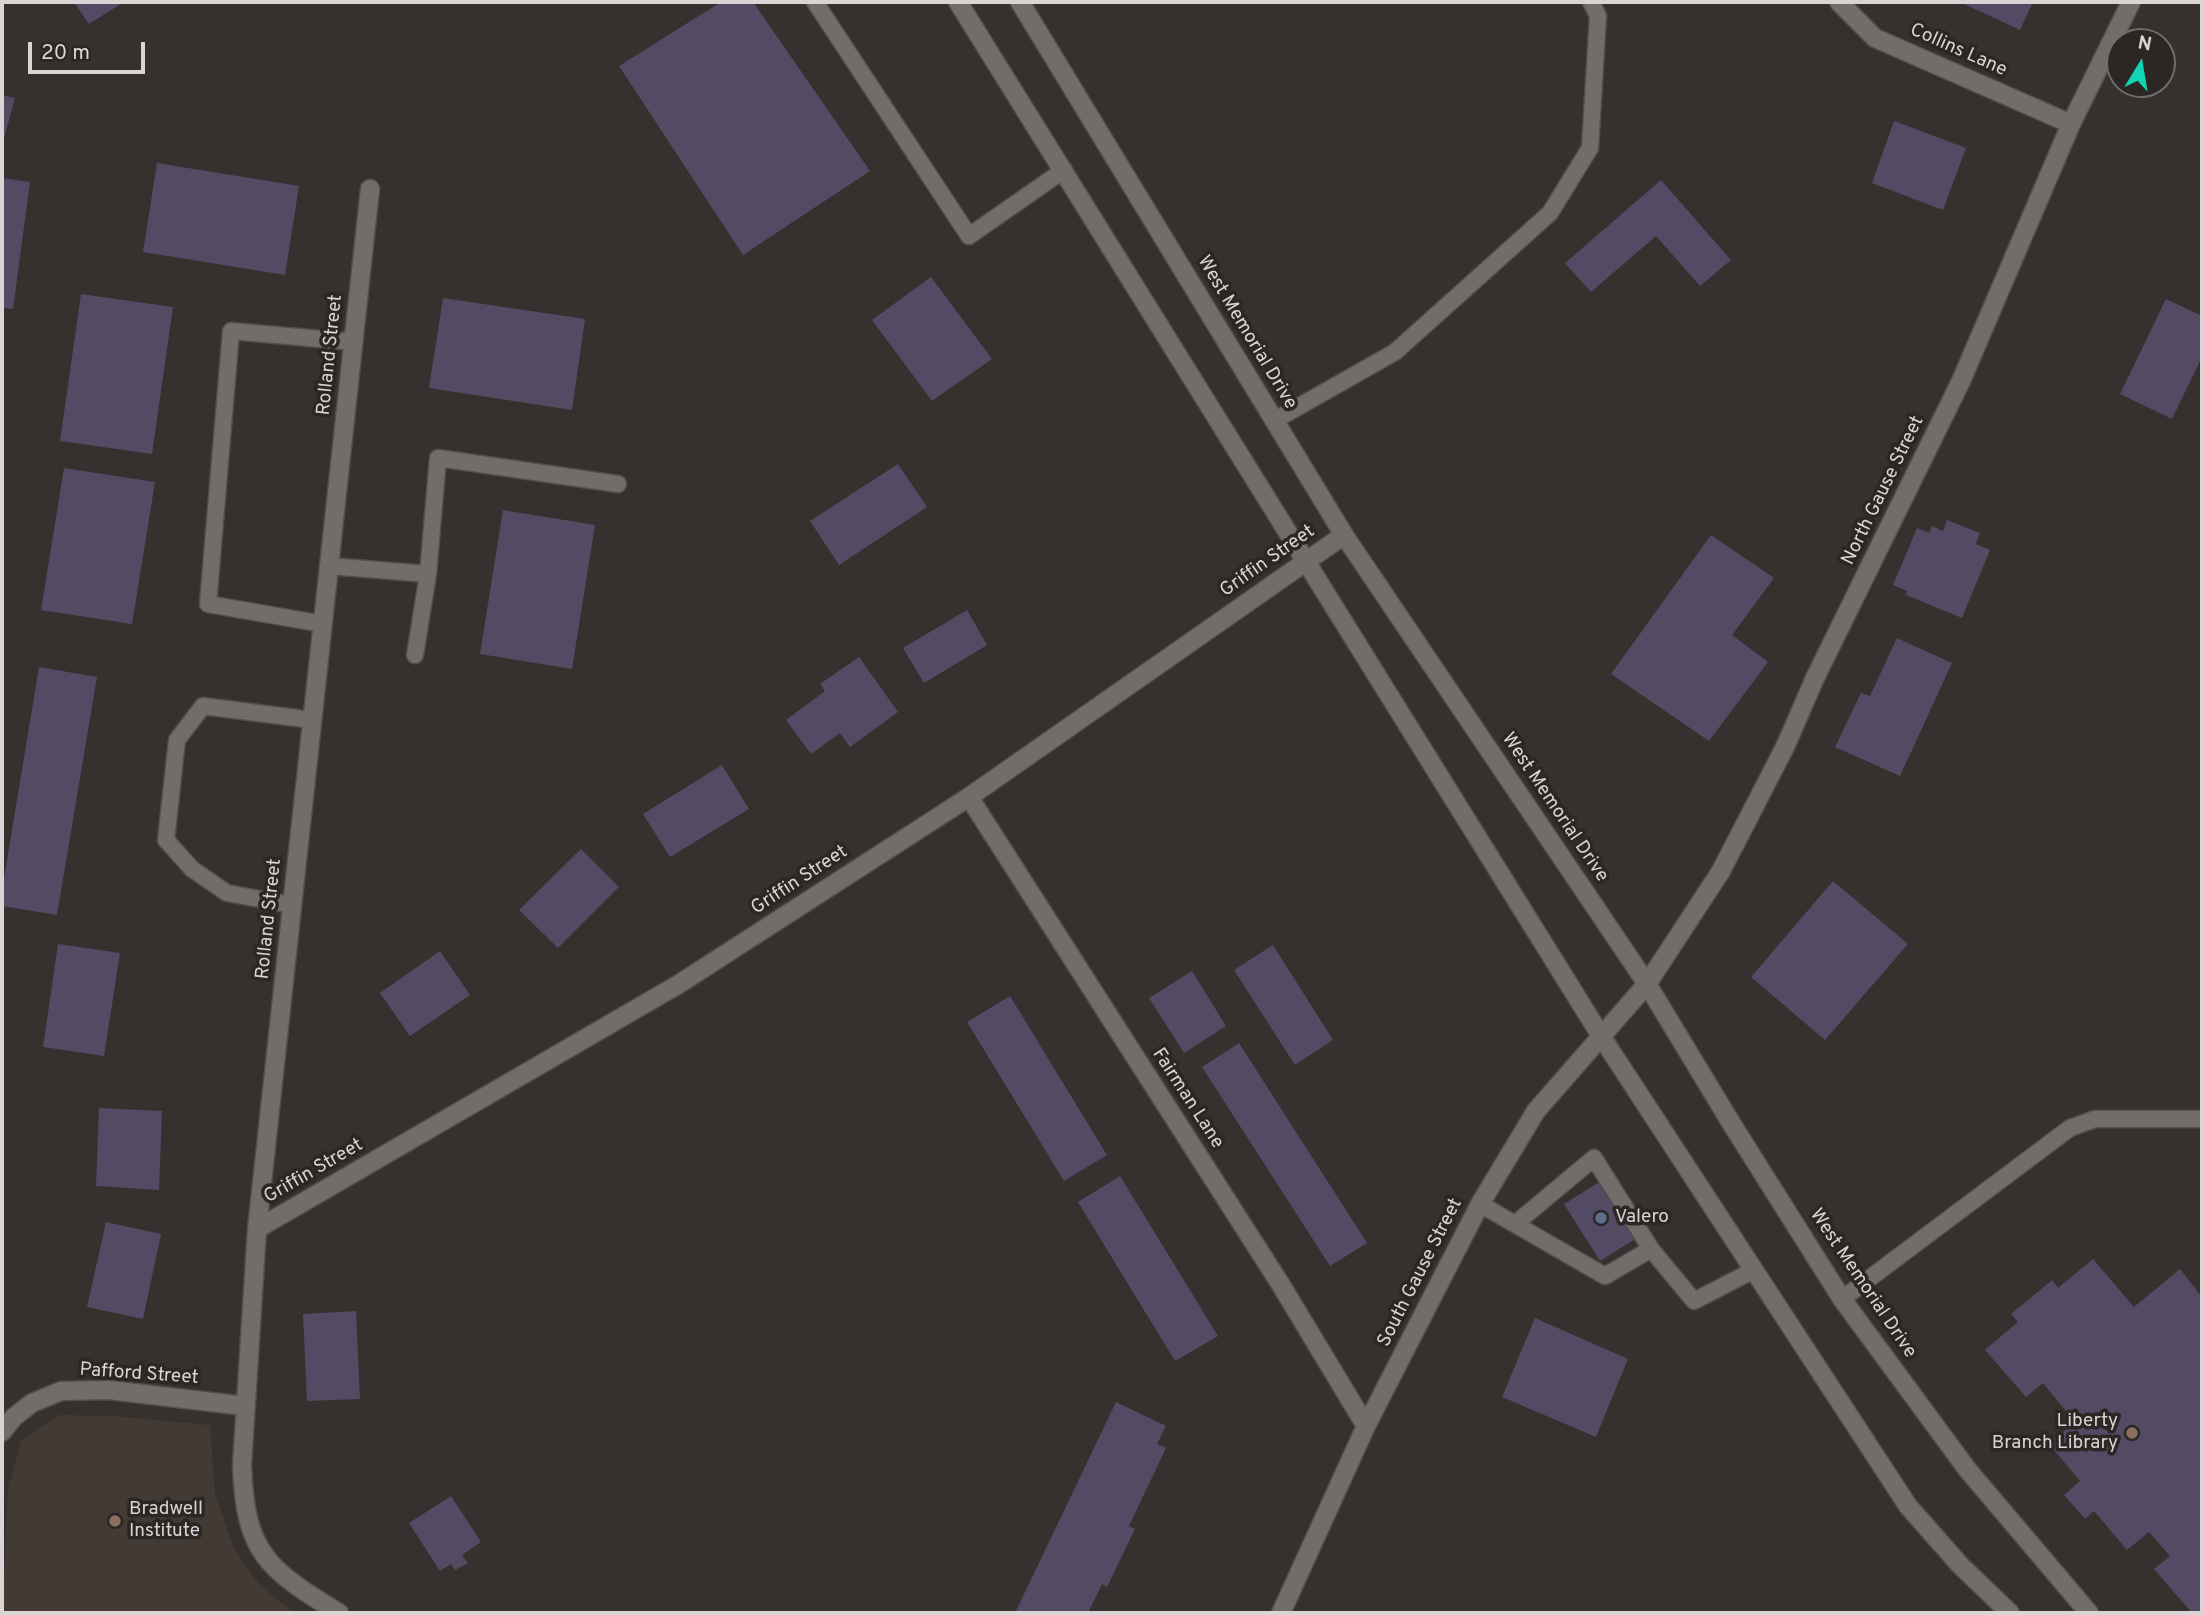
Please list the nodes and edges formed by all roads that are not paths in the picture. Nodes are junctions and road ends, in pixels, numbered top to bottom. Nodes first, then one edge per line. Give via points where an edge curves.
1 (815, 2) edge
2 (958, 2) edge
3 (1020, 2) edge
4 (1591, 2) edge
5 (1839, 2) edge
6 (2131, 2) edge
7 (2071, 124) junction
8 (1063, 170) junction
9 (370, 189) dead end
10 (354, 342) junction
11 (1275, 420) junction
12 (618, 484) dead end
13 (1344, 535) junction
14 (1307, 560) junction
15 (329, 566) junction
16 (428, 574) junction
17 (323, 624) junction
18 (415, 655) dead end
19 (312, 720) junction
20 (969, 797) junction
21 (292, 905) junction
22 (1647, 984) junction
23 (1601, 1036) junction
24 (2202, 1119) edge
25 (1480, 1204) junction
26 (1515, 1224) junction
27 (257, 1229) junction
28 (1651, 1249) junction
29 (1754, 1270) junction
30 (1842, 1299) junction
31 (245, 1406) junction
32 (1366, 1426) junction
33 (2, 1433) edge
34 (339, 1613) edge
35 (1281, 1613) edge
36 (2010, 1613) edge
37 (2089, 1613) edge

1 - 8 lane via 969,236
2 - 8 street
3 - 11 street, West Memorial Drive
4 - 11 lane via 1598,16 1590,148 1550,213 1395,352
5 - 7 street, Collins Lane via 1875,38
6 - 7 street, North Gause Street
7 - 22 street, North Gause Street via 1961,382 1785,747 1721,872
8 - 14 street
9 - 10 street, Rolland Street
10 - 15 street, Rolland Street
10 - 17 lane via 231,331 208,604
11 - 13 street, West Memorial Drive
12 - 16 lane via 438,458
13 - 14 street, Griffin Street
13 - 22 street, West Memorial Drive
14 - 20 street, Griffin Street
14 - 23 street
15 - 16 lane
15 - 17 street, Rolland Street
16 - 18 lane
17 - 19 street, Rolland Street
19 - 21 street, Rolland Street
19 - 21 lane via 203,706 177,740 167,828 166,840 192,869 227,893
20 - 27 street, Griffin Street via 679,984
20 - 32 street, Fairman Lane
21 - 27 street, Rolland Street
22 - 23 street, South Gause Street
22 - 30 street, West Memorial Drive
23 - 25 street, South Gause Street via 1536,1111
23 - 29 street
24 - 30 lane via 2095,1119 2070,1128
25 - 26 lane
25 - 32 street, South Gause Street
26 - 28 lane via 1605,1276
26 - 28 lane via 1594,1158
27 - 31 street, Rolland Street
28 - 29 lane via 1694,1301
29 - 36 street via 1908,1506
30 - 37 street, West Memorial Drive via 1967,1469
31 - 33 street, Pafford Street via 109,1390 61,1391 32,1403
31 - 34 street, Rolland Street via 243,1499 249,1528 262,1555 289,1581
32 - 35 street, South Gause Street

